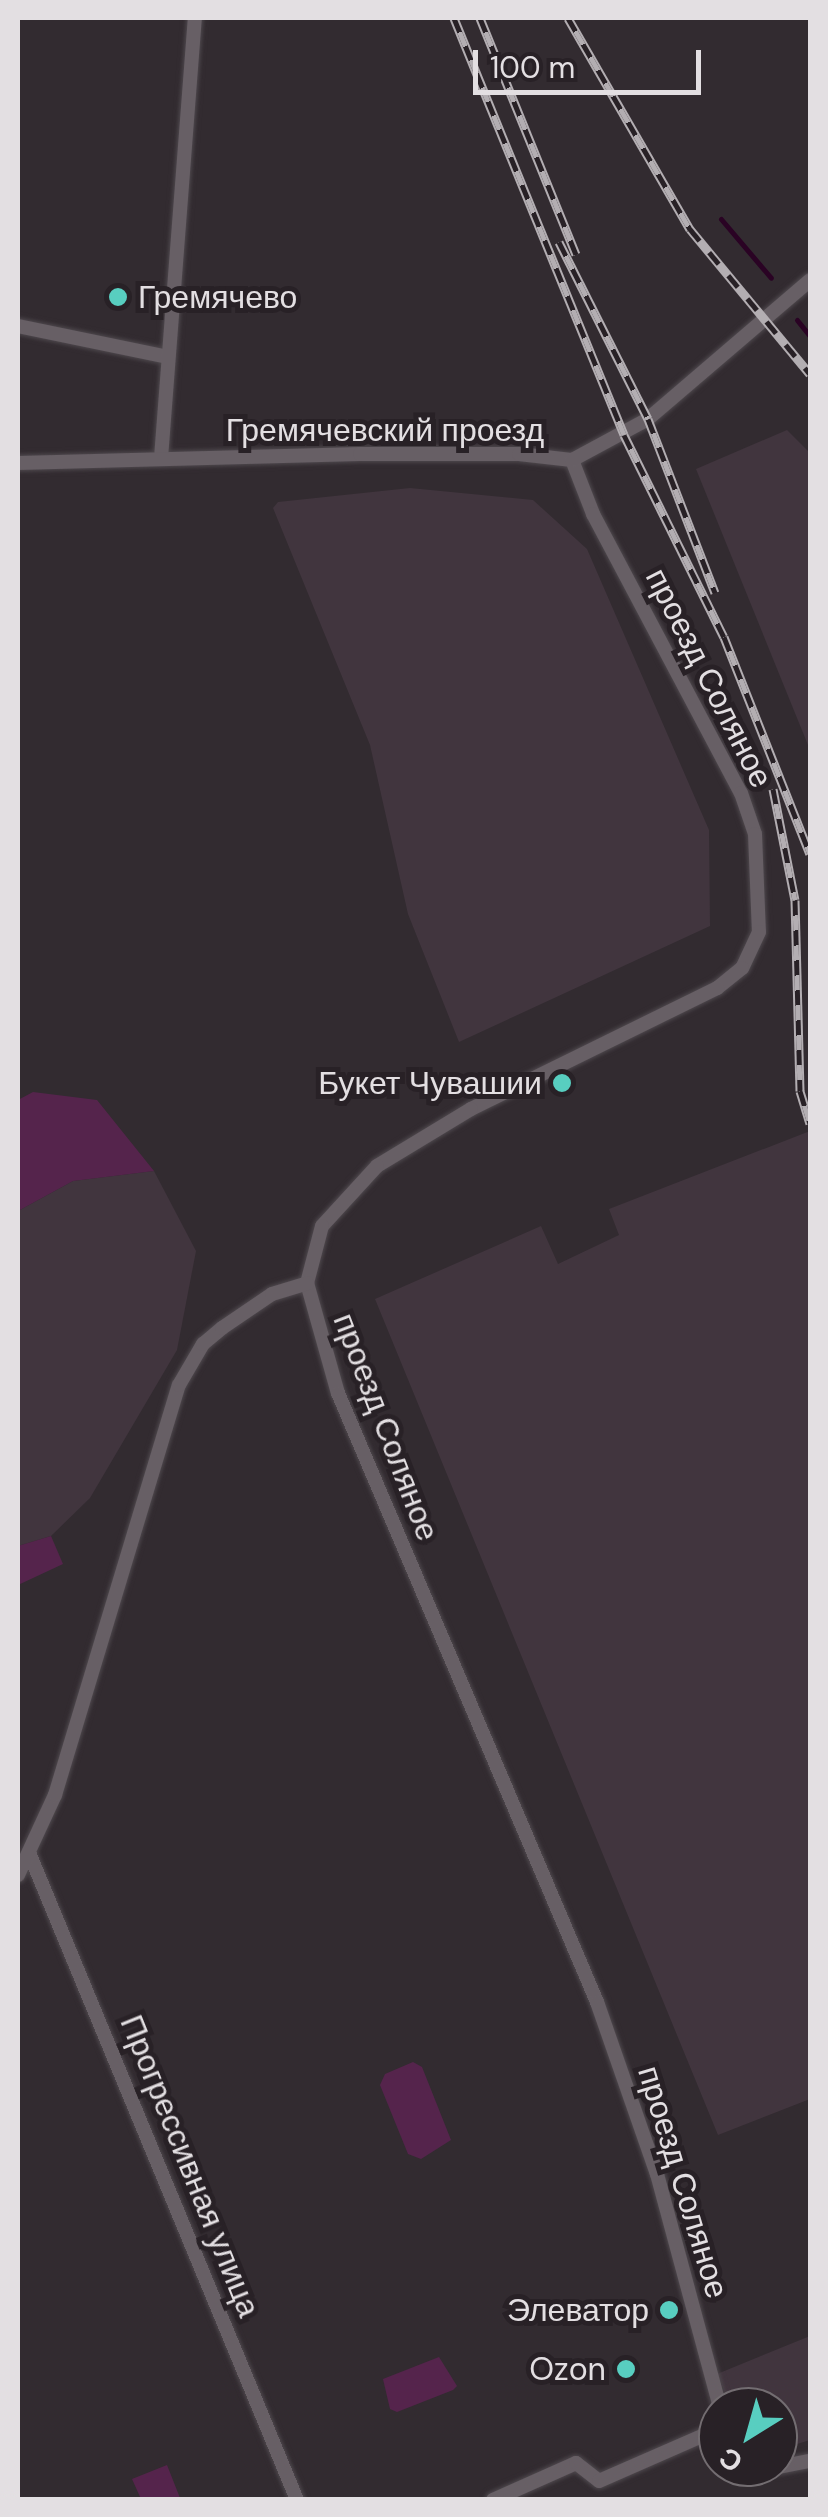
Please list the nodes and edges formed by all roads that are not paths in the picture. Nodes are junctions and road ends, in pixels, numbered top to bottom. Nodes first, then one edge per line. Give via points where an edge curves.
1 (195, 18) edge
2 (810, 280) edge
3 (18, 326) edge
4 (168, 357) junction
5 (161, 458) junction
6 (572, 460) junction
7 (18, 464) edge
8 (307, 1283) junction
9 (30, 1854) junction
10 (18, 1876) edge
11 (715, 2387) edge
12 (698, 2438) edge
13 (297, 2500) edge
14 (493, 2500) edge

1 - 4 street
2 - 6 street, Гремячевский проезд via 648,419
3 - 4 street
4 - 5 street
5 - 6 street, Гремячевский проезд via 519,454
5 - 7 street, Гремячевский проезд
6 - 8 street, проезд Соляное via 740,792 755,834 760,932 742,968 717,988 454,1118 377,1166 322,1226
8 - 9 street via 272,1294 222,1328 203,1344 178,1385 55,1795
8 - 11 street, проезд Соляное via 338,1393 597,2002 658,2174
9 - 10 street
9 - 13 street, Прогрессивная улица
12 - 14 street via 598,2481 576,2462

